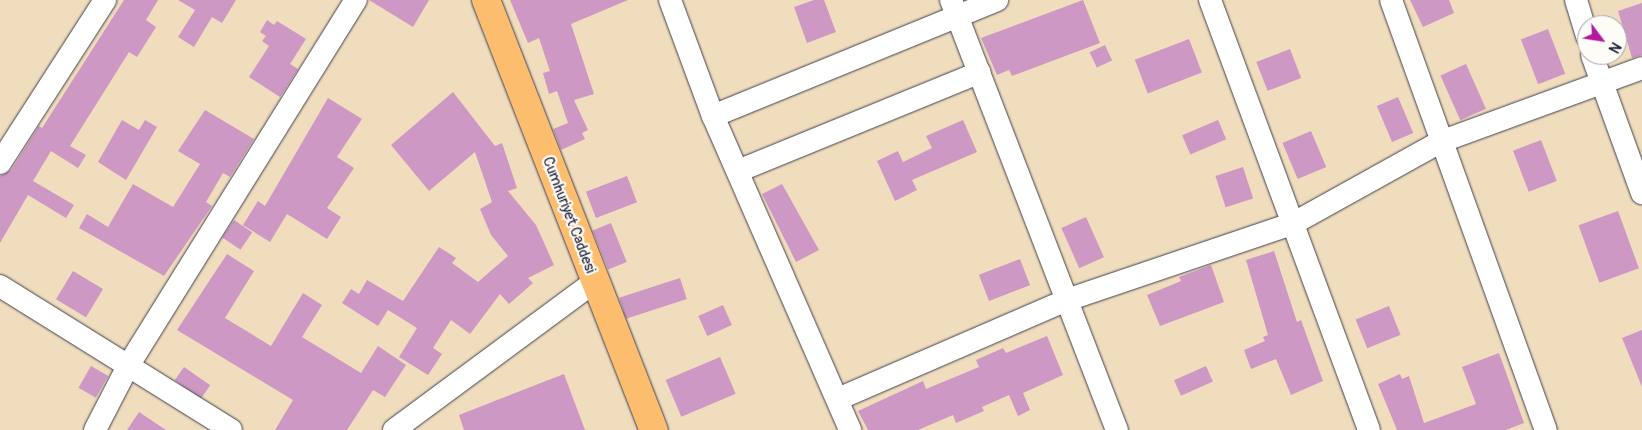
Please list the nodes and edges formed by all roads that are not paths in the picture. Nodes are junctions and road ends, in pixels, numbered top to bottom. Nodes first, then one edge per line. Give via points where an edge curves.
1 (105, 0) edge
2 (356, 0) edge
3 (486, 0) edge
4 (670, 0) edge
5 (997, 0) edge
6 (1210, 0) edge
7 (1391, 0) edge
8 (1576, 0) edge
9 (954, 8) edge
10 (1581, 15) edge
11 (1595, 65) edge
12 (1642, 68) edge
13 (980, 72) junction
14 (1601, 84) junction
15 (714, 116) junction
16 (6, 139) edge
17 (1440, 142) junction
18 (0, 163) edge
19 (738, 171) junction
20 (1642, 192) edge
21 (1294, 223) junction
22 (595, 281) junction
23 (0, 286) edge
24 (1067, 300) junction
25 (128, 366) junction
26 (838, 399) junction
27 (95, 430) edge
28 (231, 430) edge
29 (394, 430) edge
30 (654, 430) edge
31 (850, 430) edge
32 (1117, 430) edge
33 (1369, 430) edge
34 (1546, 430) edge

1 - 16 street
2 - 25 street
3 - 22 main road, Cumhuriyet Caddesi
4 - 15 street
5 - 9 street
6 - 21 street
7 - 17 street
8 - 10 street
9 - 13 street
9 - 15 street
11 - 14 street
12 - 14 street
13 - 19 street
13 - 24 street
14 - 17 street
14 - 20 street
15 - 19 street
16 - 18 street
17 - 21 street
17 - 34 street
19 - 26 street
21 - 24 street
21 - 33 street
22 - 29 street
22 - 30 main road, Cumhuriyet Caddesi
23 - 25 street
24 - 26 street
24 - 32 street
25 - 27 street
25 - 28 street
26 - 31 street

